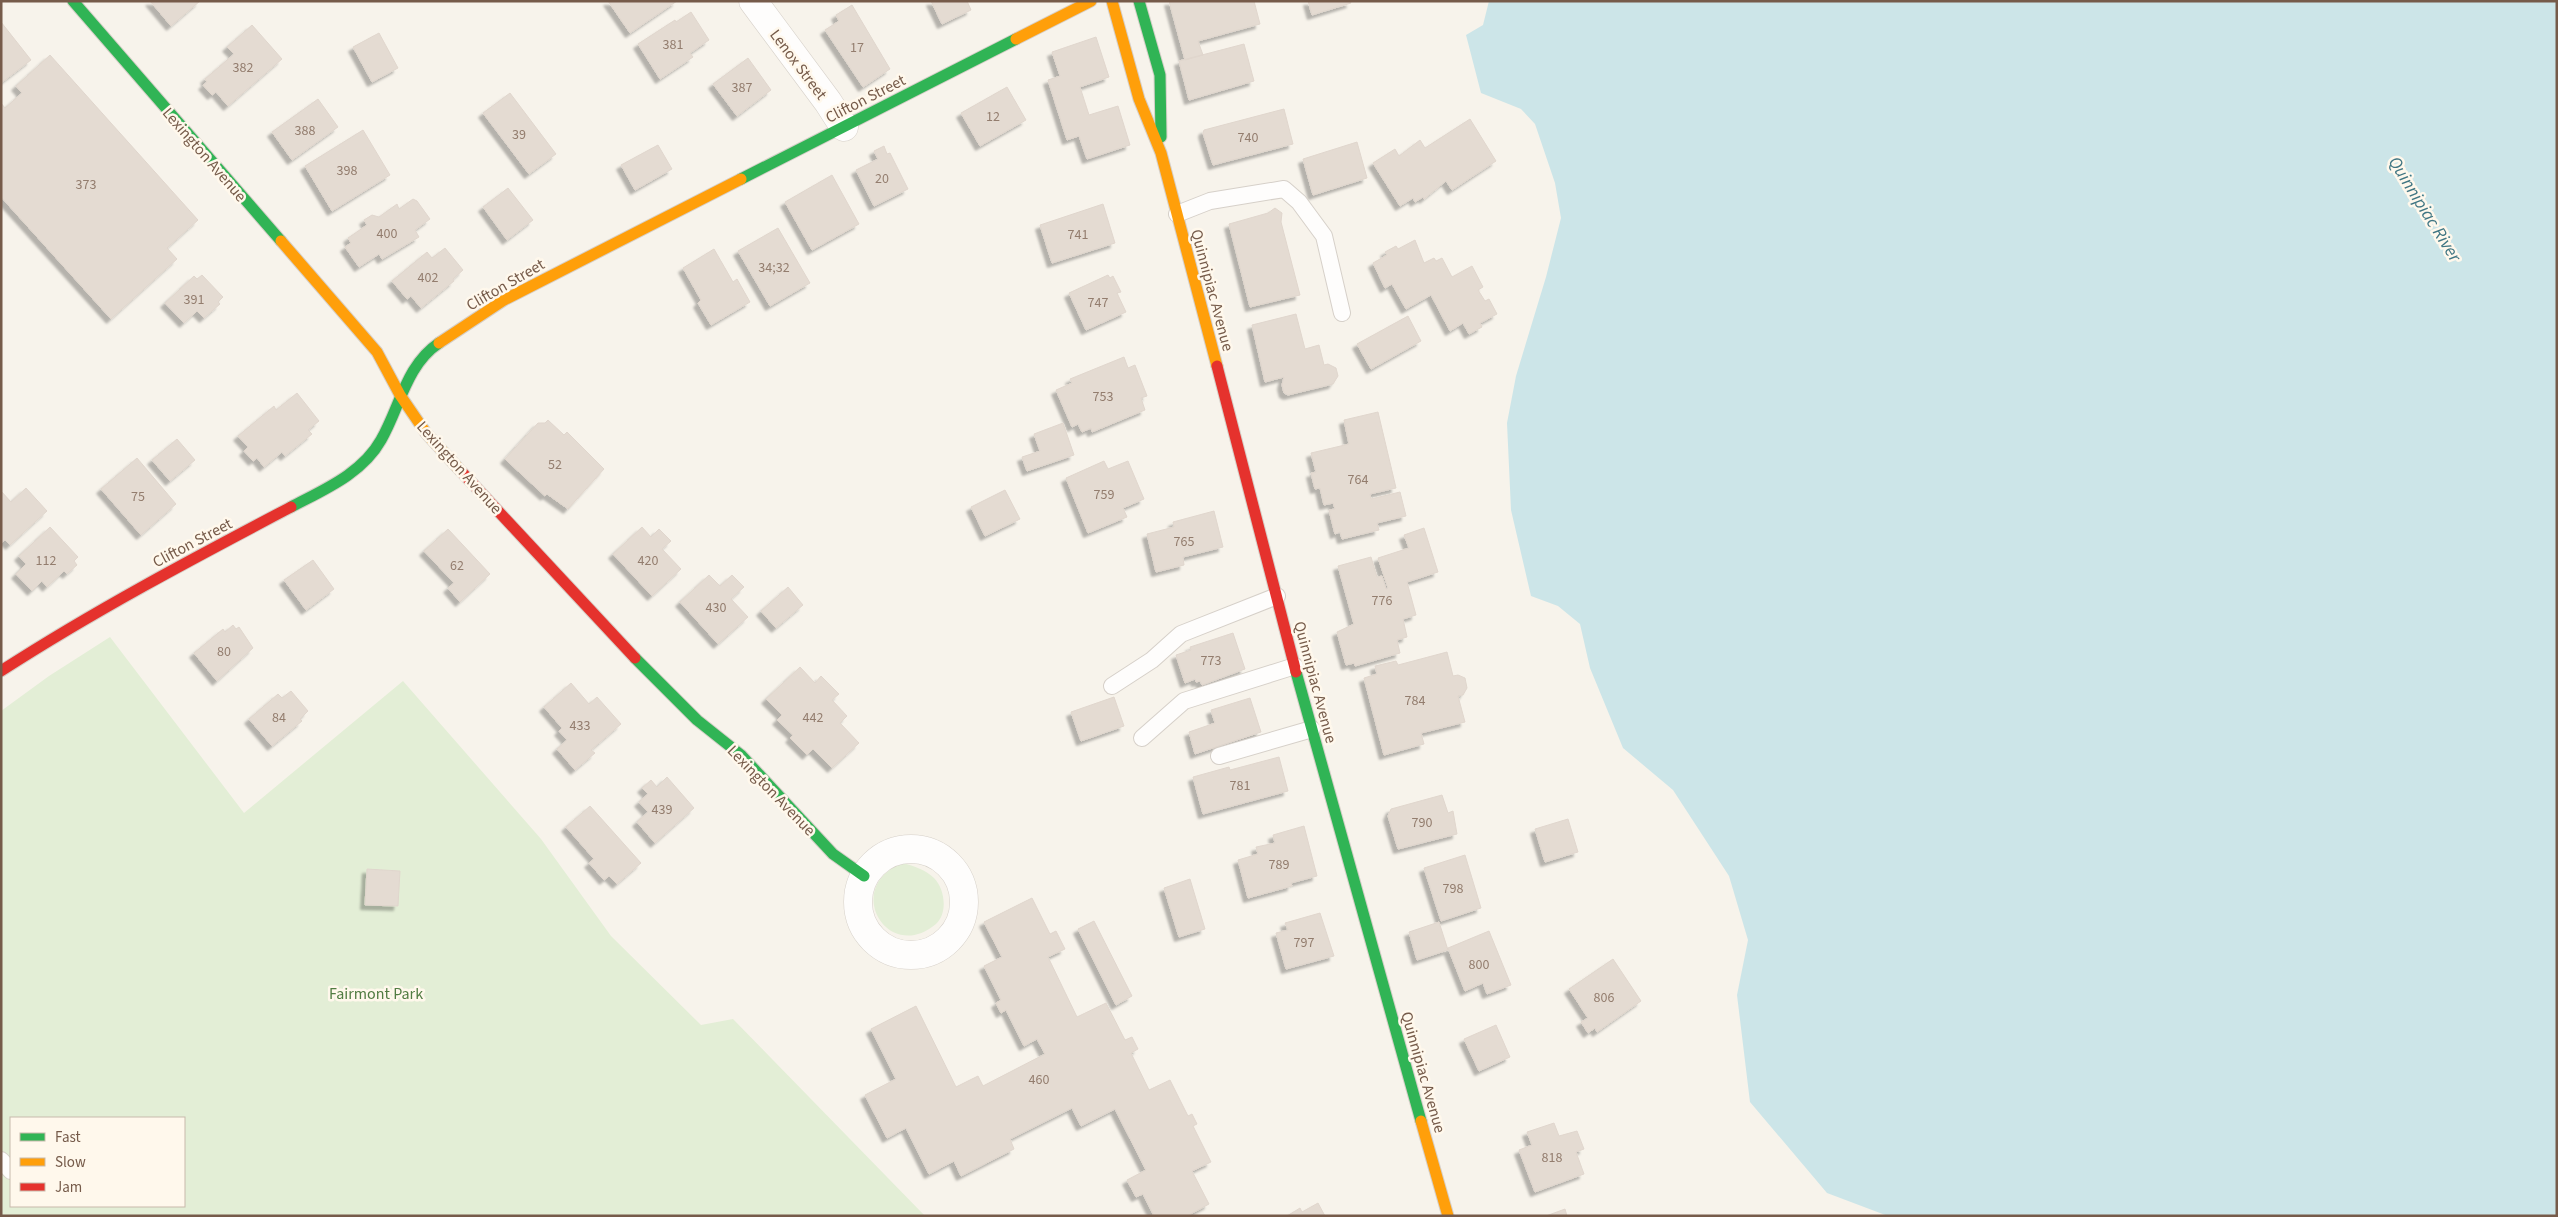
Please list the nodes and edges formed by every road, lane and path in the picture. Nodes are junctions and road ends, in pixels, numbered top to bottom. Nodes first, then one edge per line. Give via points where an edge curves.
1 (73, 1) edge
2 (752, 1) edge
3 (1091, 1) edge
4 (1112, 1) edge
5 (1139, 1) edge
6 (844, 127) junction
7 (1161, 153) junction
8 (1177, 214) junction
9 (1342, 313) dead end
10 (400, 395) junction
11 (1277, 596) junction
12 (4, 664) edge
13 (1295, 666) junction
14 (1112, 686) dead end
15 (1312, 730) junction
16 (1142, 738) dead end
17 (1219, 756) dead end
18 (864, 876) dead end
19 (1, 1160) edge
20 (10, 1170) edge
21 (1448, 1216) edge

1 - 10 street, Lexington Avenue via 377,352
2 - 6 street, Lenox Street
3 - 6 street, Clifton Street
4 - 7 street, Quinnipiac Avenue via 1139,99
5 - 7 street, Quinnipiac Avenue via 1160,75
6 - 10 street, Clifton Street via 504,300 428,350 416,364
7 - 8 street, Quinnipiac Avenue
8 - 9 lane via 1210,201 1284,189 1299,202 1324,236
8 - 11 street, Quinnipiac Avenue
10 - 12 street, Clifton Street via 381,441 364,463 335,484
10 - 18 street, Lexington Avenue via 426,434 644,668 697,720 741,755 833,854
11 - 13 street, Quinnipiac Avenue
11 - 14 lane via 1181,634 1152,660
13 - 15 street, Quinnipiac Avenue
13 - 16 lane via 1184,701
15 - 17 lane
15 - 21 street, Quinnipiac Avenue
19 - 20 lane

